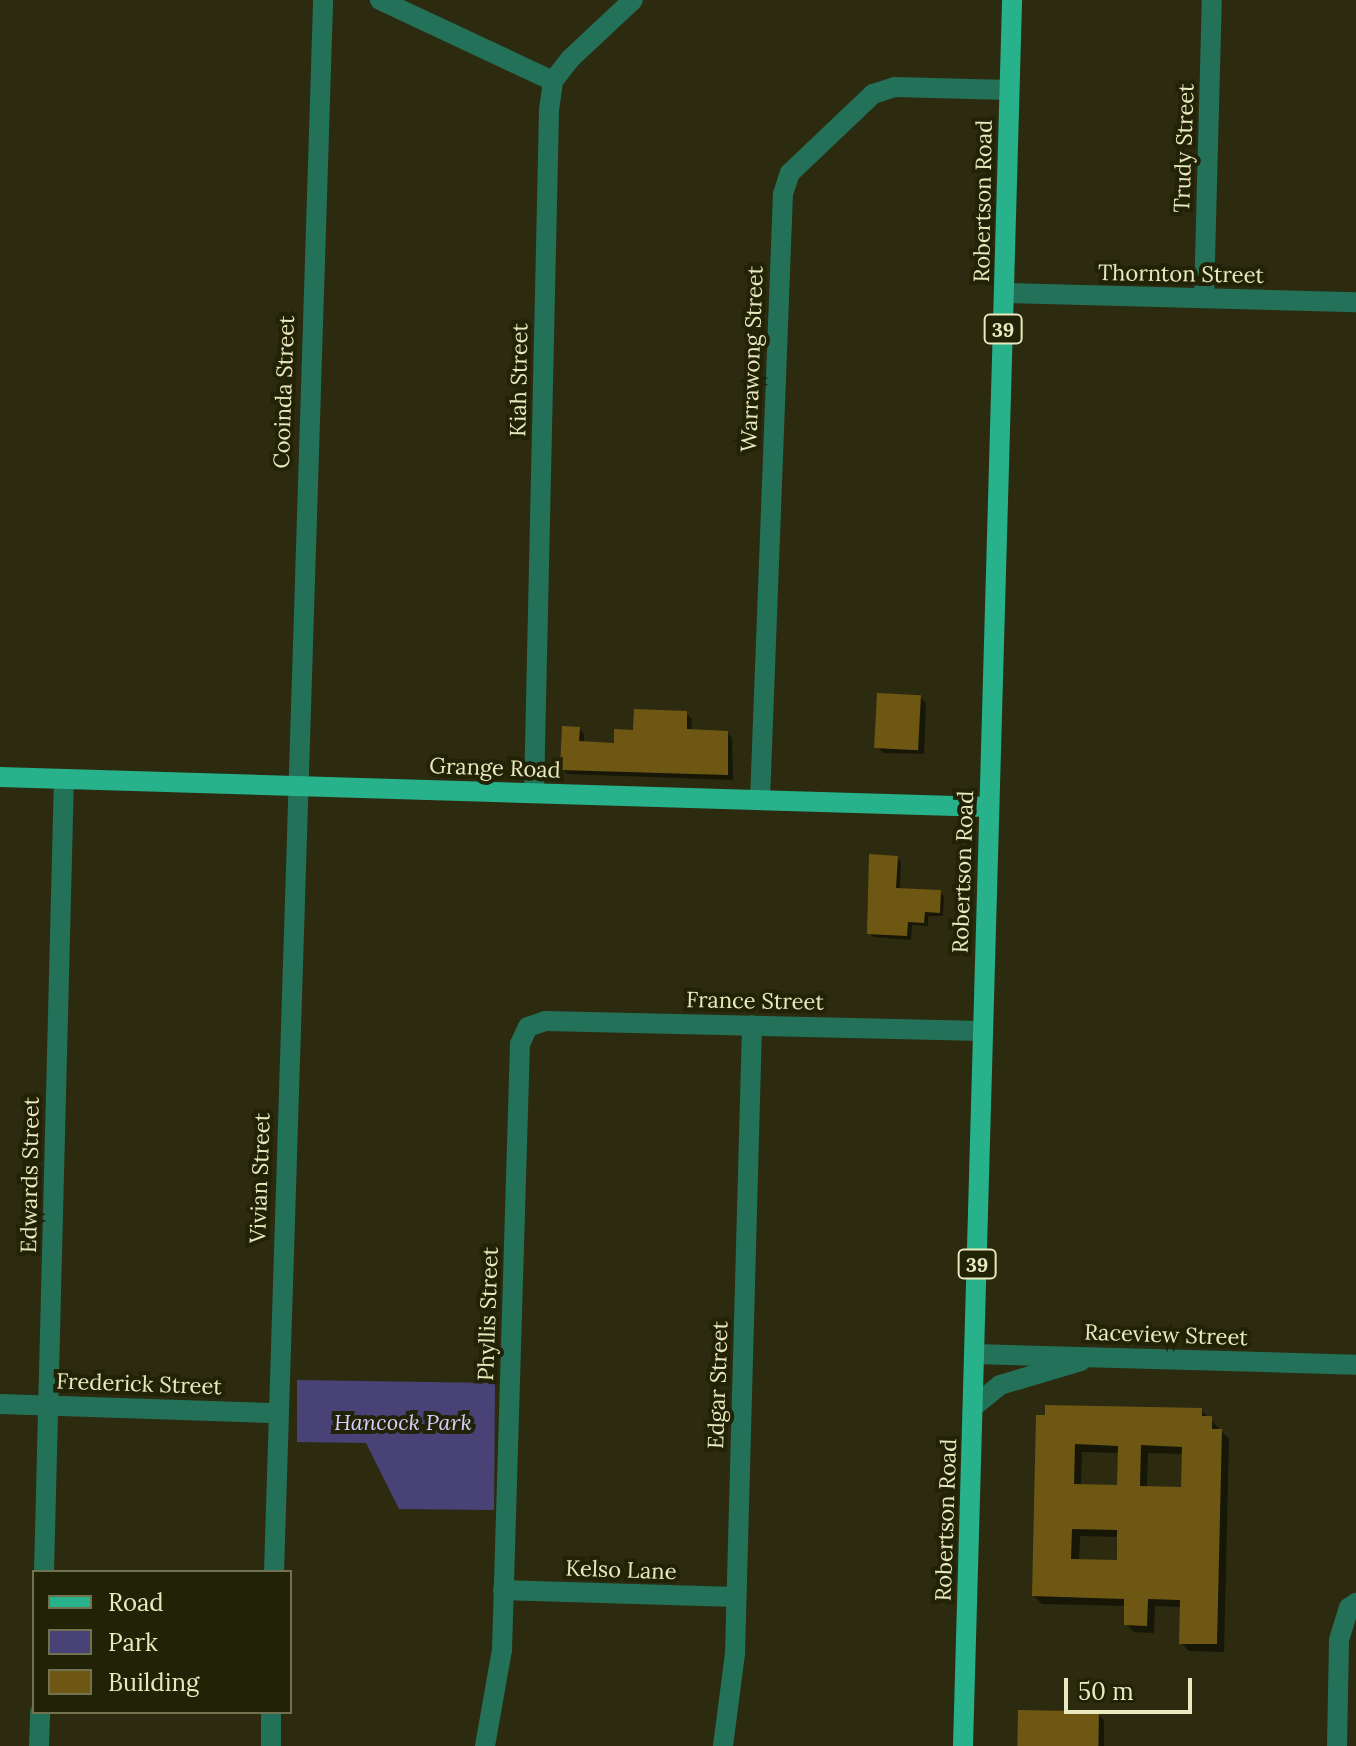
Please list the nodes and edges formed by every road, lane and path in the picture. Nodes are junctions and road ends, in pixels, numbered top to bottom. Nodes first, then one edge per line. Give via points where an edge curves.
1 (323, 0) edge
2 (380, 0) edge
3 (633, 0) edge
4 (1012, 0) edge
5 (1212, 0) edge
6 (553, 81) junction
7 (1009, 90) junction
8 (1004, 293) junction
9 (1204, 298) junction
10 (1356, 302) edge
11 (0, 777) edge
12 (64, 779) junction
13 (296, 786) junction
14 (534, 793) junction
15 (760, 800) junction
16 (989, 807) junction
17 (752, 1025) junction
18 (528, 1027) joint
19 (982, 1031) junction
20 (974, 1354) junction
21 (1093, 1357) junction
22 (1356, 1365) edge
23 (0, 1404) edge
24 (48, 1405) junction
25 (973, 1407) junction
26 (277, 1413) junction
27 (44, 1570) edge
28 (274, 1570) edge
29 (503, 1590) junction
30 (736, 1597) junction
31 (1356, 1603) edge
32 (40, 1714) edge
33 (271, 1714) edge
34 (39, 1746) edge
35 (271, 1746) edge
36 (485, 1746) edge
37 (723, 1746) edge
38 (963, 1746) edge
39 (1337, 1746) edge

1 - 13 street, Cooinda Street
2 - 6 street
3 - 6 street
4 - 7 main road, Robertson Road / 39
5 - 9 street, Trudy Street
6 - 14 street, Kiah Street
7 - 8 main road, Robertson Road / 39
7 - 15 street, Warrawong Street via 895,87 873,94 790,173 783,194
8 - 9 street, Thornton Street
8 - 16 main road, Robertson Road / 39
9 - 10 street, Thornton Street
11 - 12 main road, Grange Road
12 - 13 main road, Grange Road
12 - 24 street, Edwards Street
13 - 14 main road, Grange Road
13 - 26 street, Vivian Street
14 - 15 main road, Grange Road
15 - 16 main road, Grange Road
16 - 19 main road, Robertson Road / 39
17 - 18 street, France Street via 545,1021
17 - 19 street, France Street
17 - 30 street, Edgar Street
18 - 29 street, Phyllis Street via 520,1044
19 - 20 main road, Robertson Road / 39
20 - 21 street, Raceview Street
20 - 25 main road, Robertson Road / 39
21 - 22 street, Raceview Street
21 - 25 street via 1000,1385
23 - 24 street, Frederick Street
24 - 26 street, Frederick Street
24 - 27 street, Edwards Street
25 - 38 main road, Robertson Road / 39
26 - 28 street, Vivian Street
29 - 30 street, Kelso Lane
29 - 36 street, Phyllis Street via 502,1650
30 - 37 street, Edgar Street
31 - 39 street via 1349,1608 1339,1640
32 - 34 street
33 - 35 street

